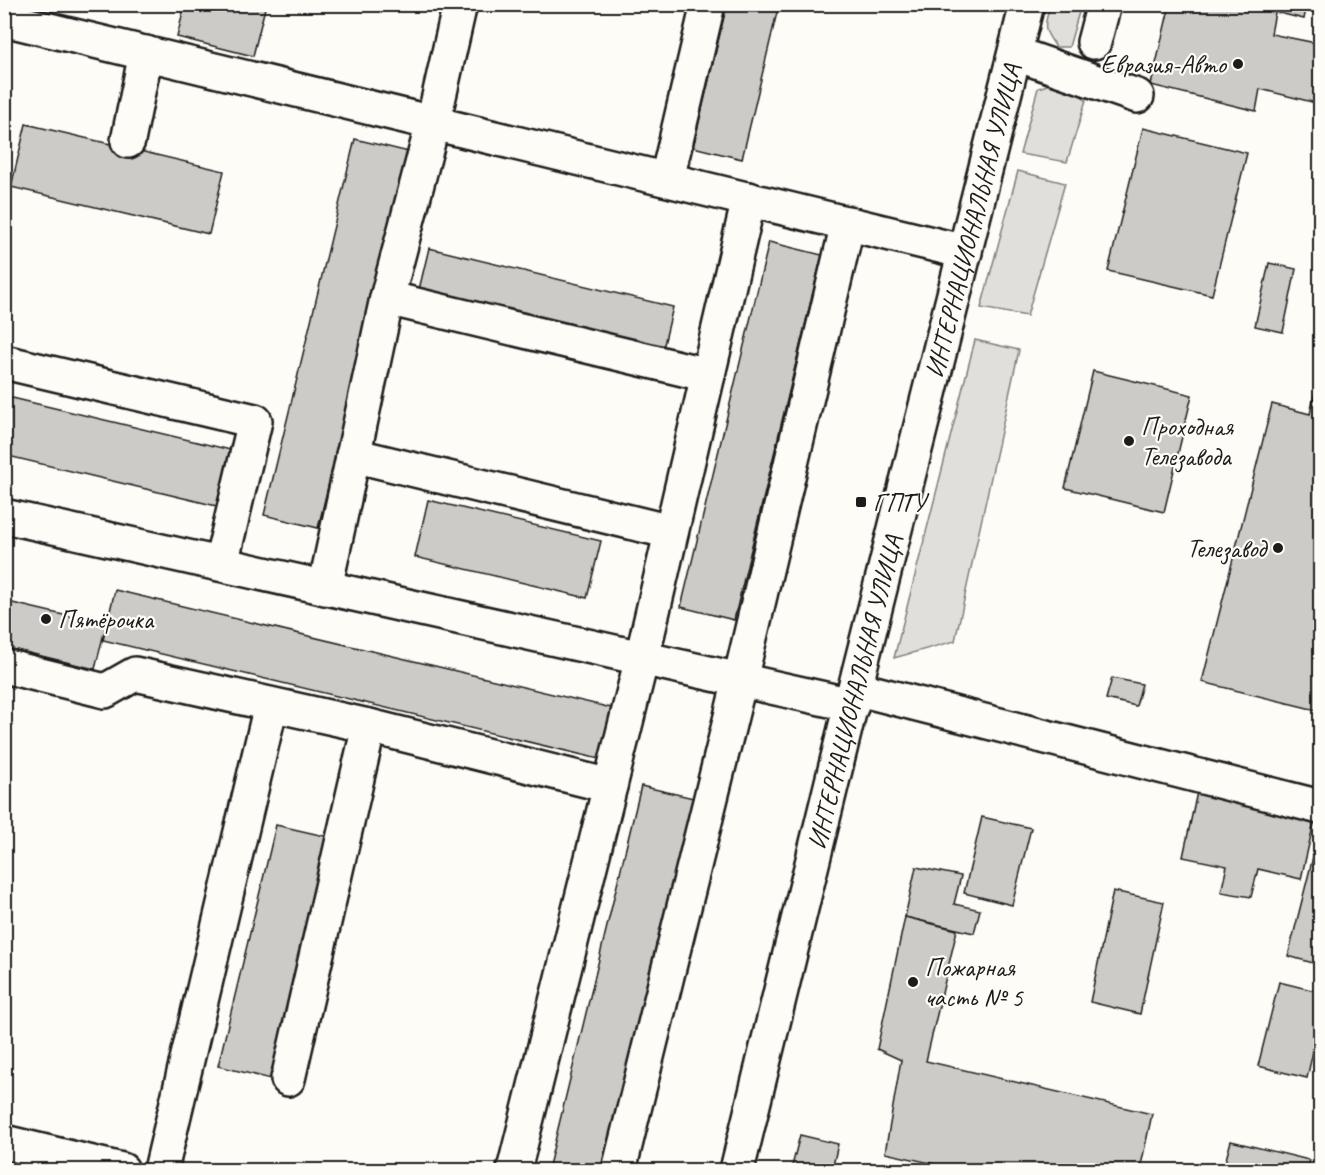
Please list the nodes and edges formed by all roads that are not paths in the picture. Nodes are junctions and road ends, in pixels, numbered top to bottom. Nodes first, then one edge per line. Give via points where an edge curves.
1 (460, 4) edge
2 (708, 4) edge
3 (1027, 4) edge
4 (1104, 4) edge
5 (4, 19) edge
6 (1094, 42) dead end
7 (146, 53) junction
8 (1016, 54) junction
9 (1137, 96) dead end
10 (433, 123) junction
11 (128, 141) dead end
12 (667, 179) junction
13 (749, 199) junction
14 (848, 223) junction
15 (965, 252) junction
16 (387, 298) junction
17 (4, 362) edge
18 (708, 375) junction
19 (353, 455) junction
20 (4, 516) edge
21 (671, 532) junction
22 (220, 564) junction
23 (325, 588) junction
24 (642, 658) junction
25 (4, 666) edge
26 (740, 680) junction
27 (854, 696) junction
28 (272, 705) junction
29 (369, 726) junction
30 (610, 786) junction
31 (1320, 807) edge
32 (288, 1079) dead end
33 (4, 1142) edge
34 (123, 1170) edge
35 (161, 1170) edge
36 (514, 1170) edge
37 (620, 1170) edge
38 (737, 1170) edge

1 - 10 street
2 - 12 street
3 - 8 street, ИНТЕРНАЦИОНАЛЬНАЯ УЛИЦА
4 - 6 street
5 - 7 street
7 - 10 street
7 - 11 street
8 - 9 street
8 - 15 street, ИНТЕРНАЦИОНАЛЬНАЯ УЛИЦА
10 - 12 street
10 - 16 street
12 - 13 street
13 - 14 street
13 - 18 street
14 - 15 street
14 - 26 street
15 - 27 street, ИНТЕРНАЦИОНАЛЬНАЯ УЛИЦА
16 - 18 street
16 - 19 street
17 - 22 street via 255,421
18 - 21 street
19 - 21 street
19 - 23 street
20 - 22 street
21 - 24 street
22 - 23 street
23 - 24 street
24 - 26 street
24 - 30 street
25 - 28 street via 105,692 135,674
26 - 27 street
26 - 37 street
27 - 31 street
27 - 38 street, ИНТЕРНАЦИОНАЛЬНАЯ УЛИЦА
28 - 29 street
28 - 35 street
29 - 30 street
29 - 32 street
30 - 36 street
33 - 34 street

